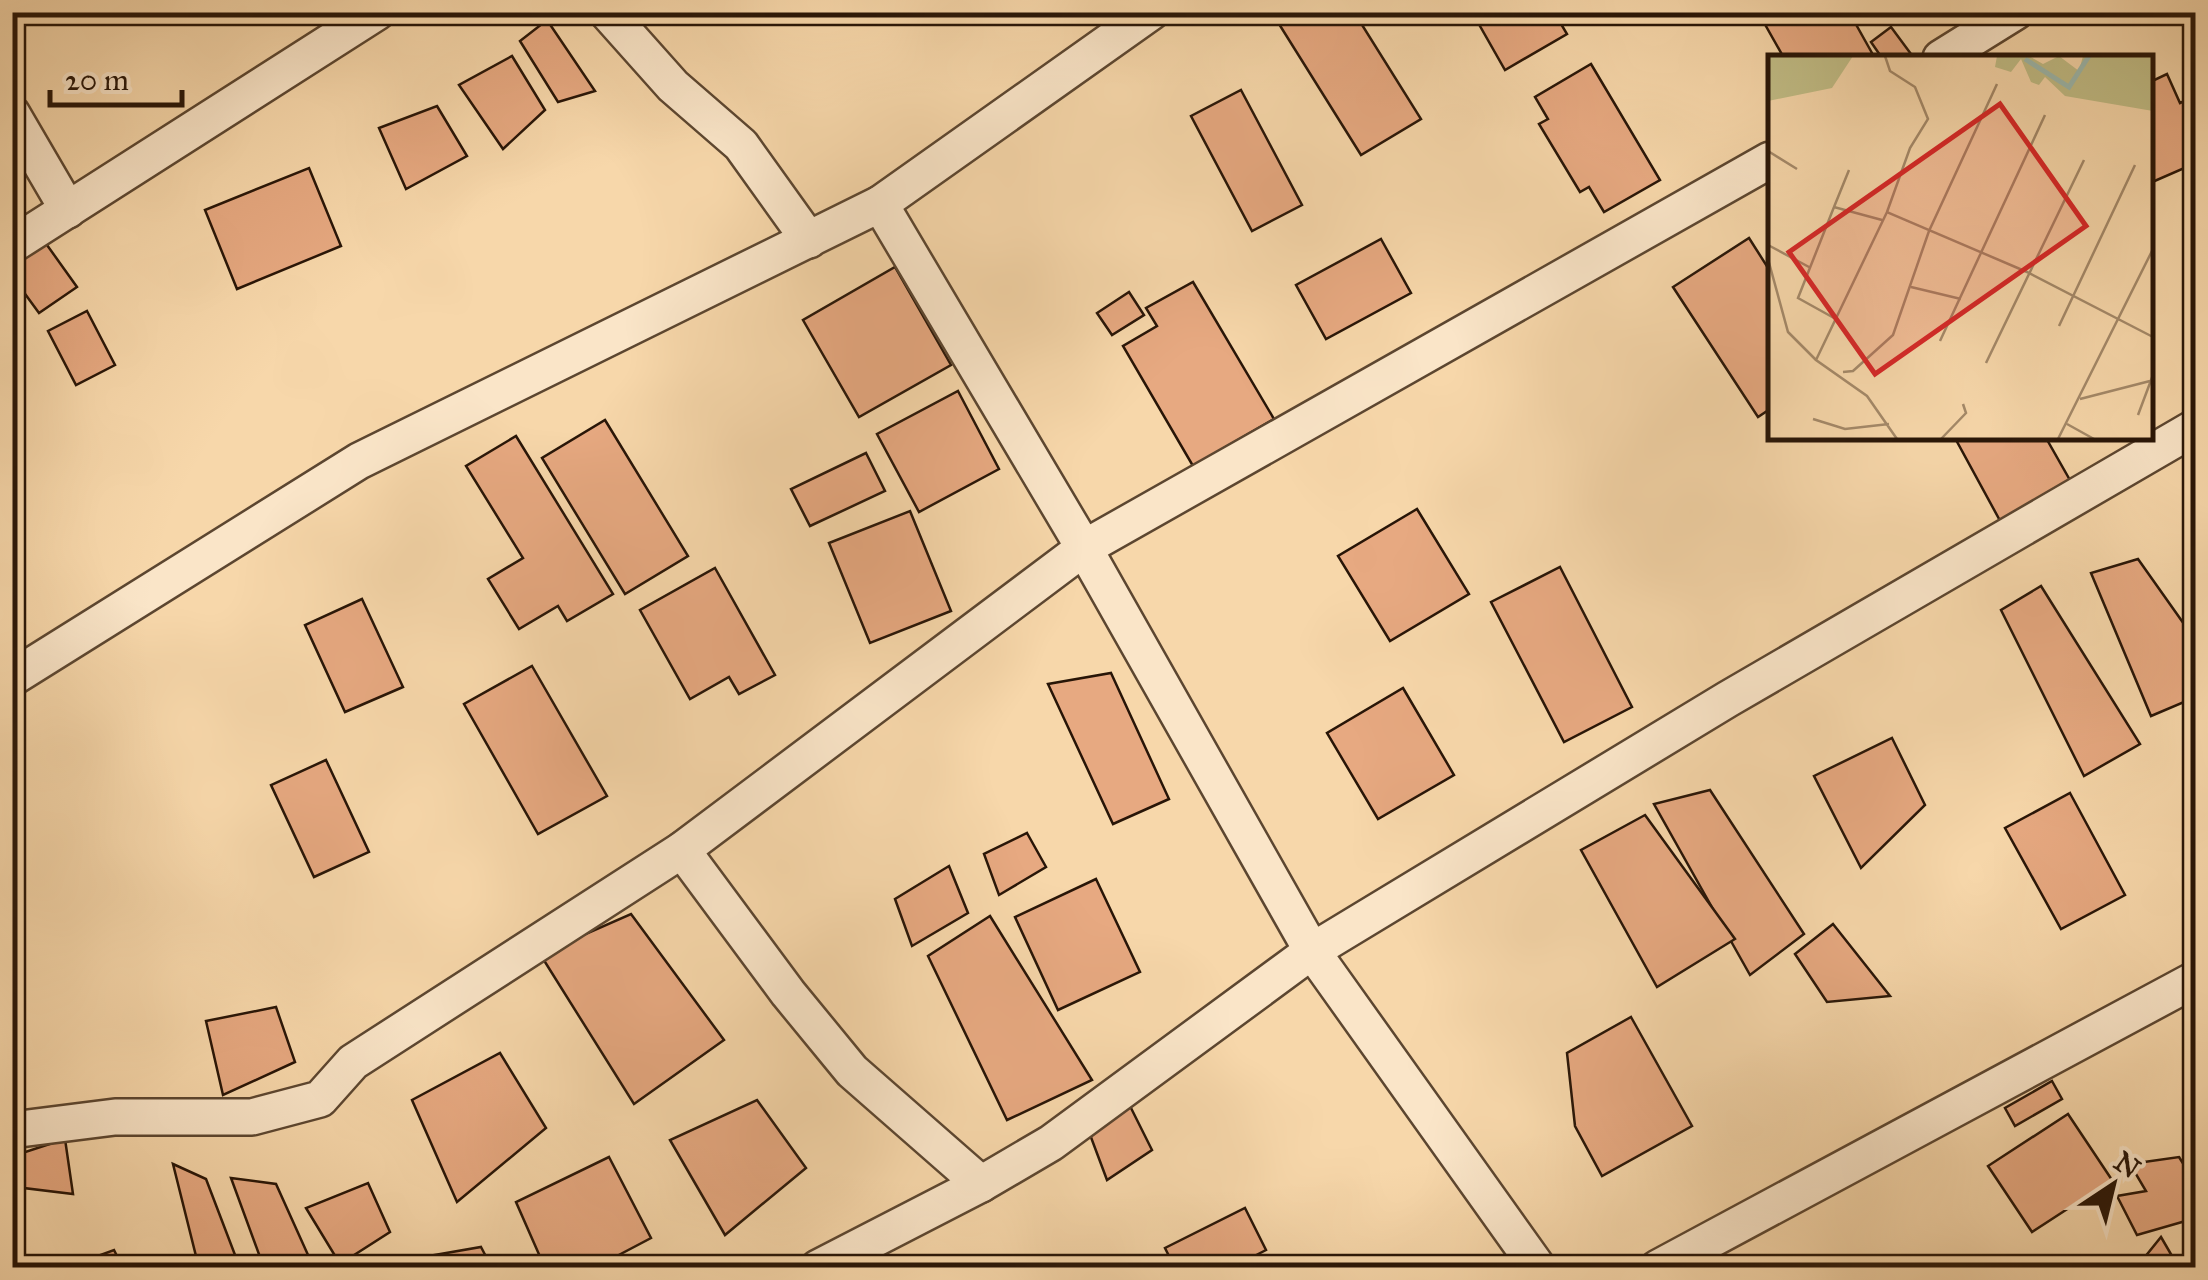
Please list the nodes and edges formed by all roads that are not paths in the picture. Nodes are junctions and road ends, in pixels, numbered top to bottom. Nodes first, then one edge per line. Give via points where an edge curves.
1 (377, 12) edge
2 (608, 12) edge
3 (1151, 12) edge
4 (2015, 12) edge
5 (1946, 55) edge
6 (12, 114) edge
7 (1768, 161) edge
8 (880, 204) junction
9 (68, 210) junction
10 (809, 240) junction
11 (12, 244) edge
12 (2196, 427) edge
13 (1084, 548) junction
14 (12, 678) edge
15 (682, 850) junction
16 (1312, 951) junction
17 (2196, 979) edge
18 (12, 1130) edge
19 (981, 1184) junction
20 (818, 1268) edge
21 (1538, 1268) edge
22 (1658, 1268) edge

1 - 9 street
2 - 10 street via 673,86 741,145
3 - 8 street
4 - 5 street
6 - 9 street
7 - 13 street
8 - 10 street
8 - 13 street
9 - 11 street
10 - 14 street via 360,461
12 - 16 street
13 - 15 street
13 - 16 street
15 - 18 street via 353,1062 320,1099 252,1117 115,1116
15 - 19 street via 852,1070
16 - 19 street via 1051,1143
16 - 21 street
17 - 22 street
19 - 20 street

